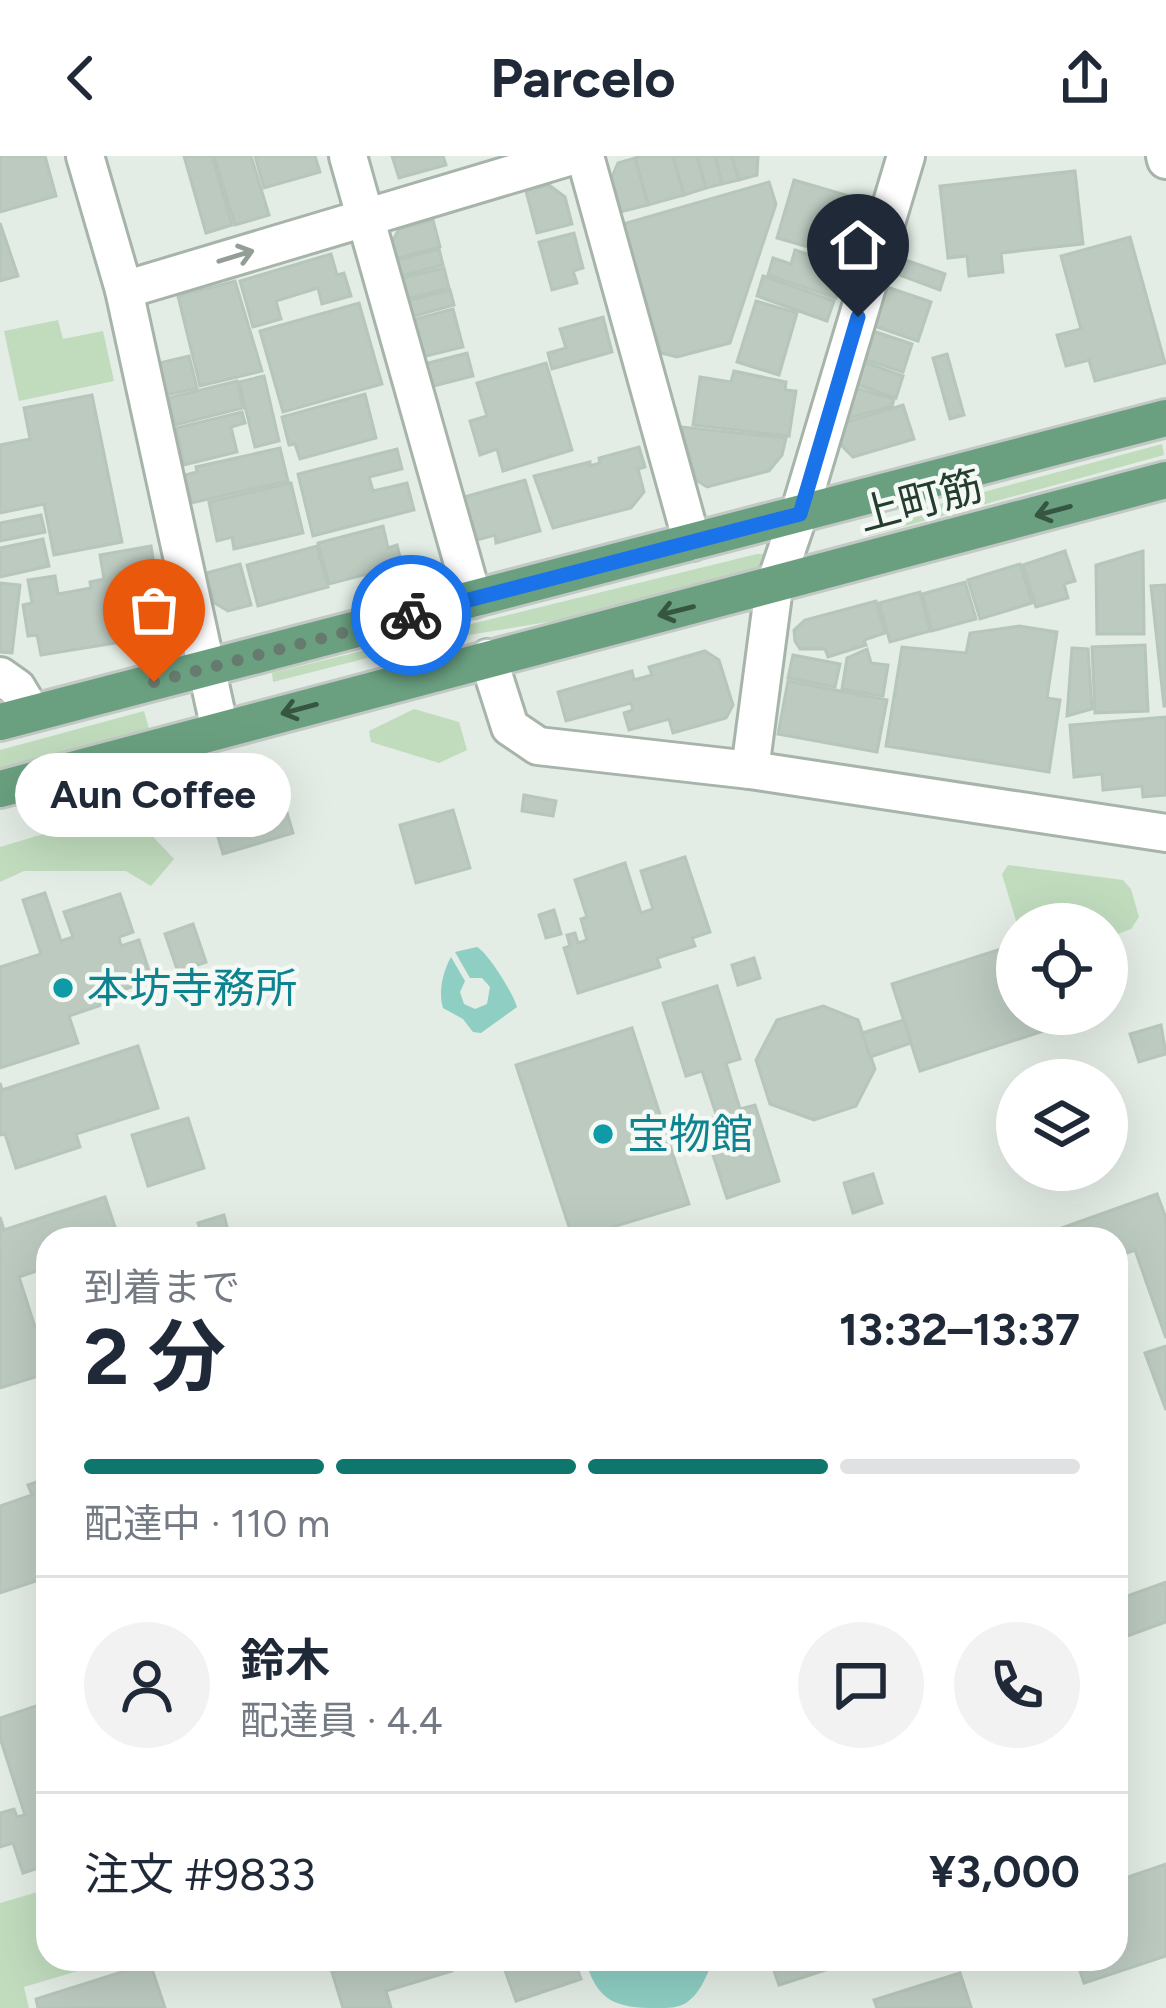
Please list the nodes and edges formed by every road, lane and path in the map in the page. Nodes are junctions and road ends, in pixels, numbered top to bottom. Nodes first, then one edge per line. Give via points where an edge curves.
1 (85, 156) edge
2 (348, 156) edge
3 (572, 156) edge
4 (585, 156) edge
5 (905, 156) edge
6 (365, 218) junction
7 (124, 290) junction
8 (1166, 418) edge
9 (1166, 480) edge
10 (800, 514) junction
11 (692, 542) junction
12 (774, 586) junction
13 (473, 598) junction
14 (488, 658) junction
15 (206, 668) junction
16 (0, 676) edge
17 (16, 718) edge
18 (220, 730) junction
19 (750, 770) junction
20 (0, 788) edge
21 (1166, 833) edge

1 - 7 street
2 - 6 street
3 - 6 street
4 - 11 street
5 - 10 street
7 -> 6 street
6 - 13 street
7 - 15 street
8 - 10 main road, 上町筋
9 -> 12 main road, 上町筋
10 - 11 main road, 上町筋
10 - 12 street
11 - 13 main road, 上町筋
12 -> 14 main road, 上町筋
12 - 19 street
13 - 15 main road, 上町筋
14 -> 18 main road, 上町筋
14 - 19 street via 510,727 538,746
15 - 17 main road, 上町筋
15 - 18 street
16 - 17 street via 17,688
18 - 20 main road, 上町筋
19 - 21 street

